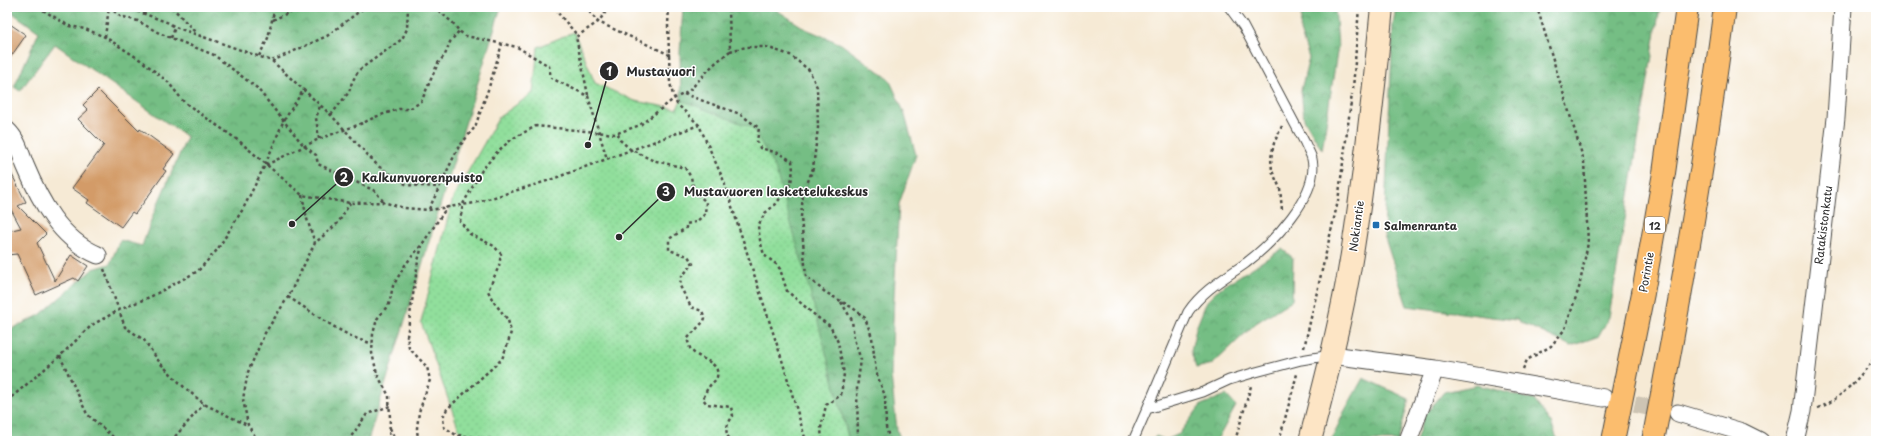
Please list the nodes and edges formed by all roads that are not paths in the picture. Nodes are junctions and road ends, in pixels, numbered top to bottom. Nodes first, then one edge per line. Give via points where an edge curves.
1 (1228, 7) edge
2 (1382, 7) edge
3 (1687, 7) edge
4 (1725, 7) edge
5 (1843, 7) edge
6 (7, 130) edge
7 (98, 255) road end
8 (1332, 355) junction
9 (1435, 368) junction
10 (1604, 398) tunnel mouth
11 (1147, 409) junction
12 (1678, 413) tunnel mouth
13 (1133, 441) edge
14 (1310, 441) edge
15 (1408, 441) edge
16 (1612, 441) edge
17 (1653, 441) edge
18 (1760, 441) edge
19 (1795, 441) edge

1 - 11 lane via 1243,26 1312,160 1308,193 1298,209 1267,244 1247,262 1197,298 1188,312
2 - 8 main road, Nokiantie via 1364,166
3 - 16 highway, Porintie / 12 via 1664,173 1643,293
4 - 17 highway via 1697,206
5 - 19 street, Ratakistonkatu via 1836,118 1802,411
6 - 7 street via 16,141 48,212 70,238
8 - 9 street
8 - 11 lane via 1256,372
8 - 14 main road, Nokiantie
9 - 10 street
9 - 15 street
11 - 13 lane
12 - 18 street via 1742,432

